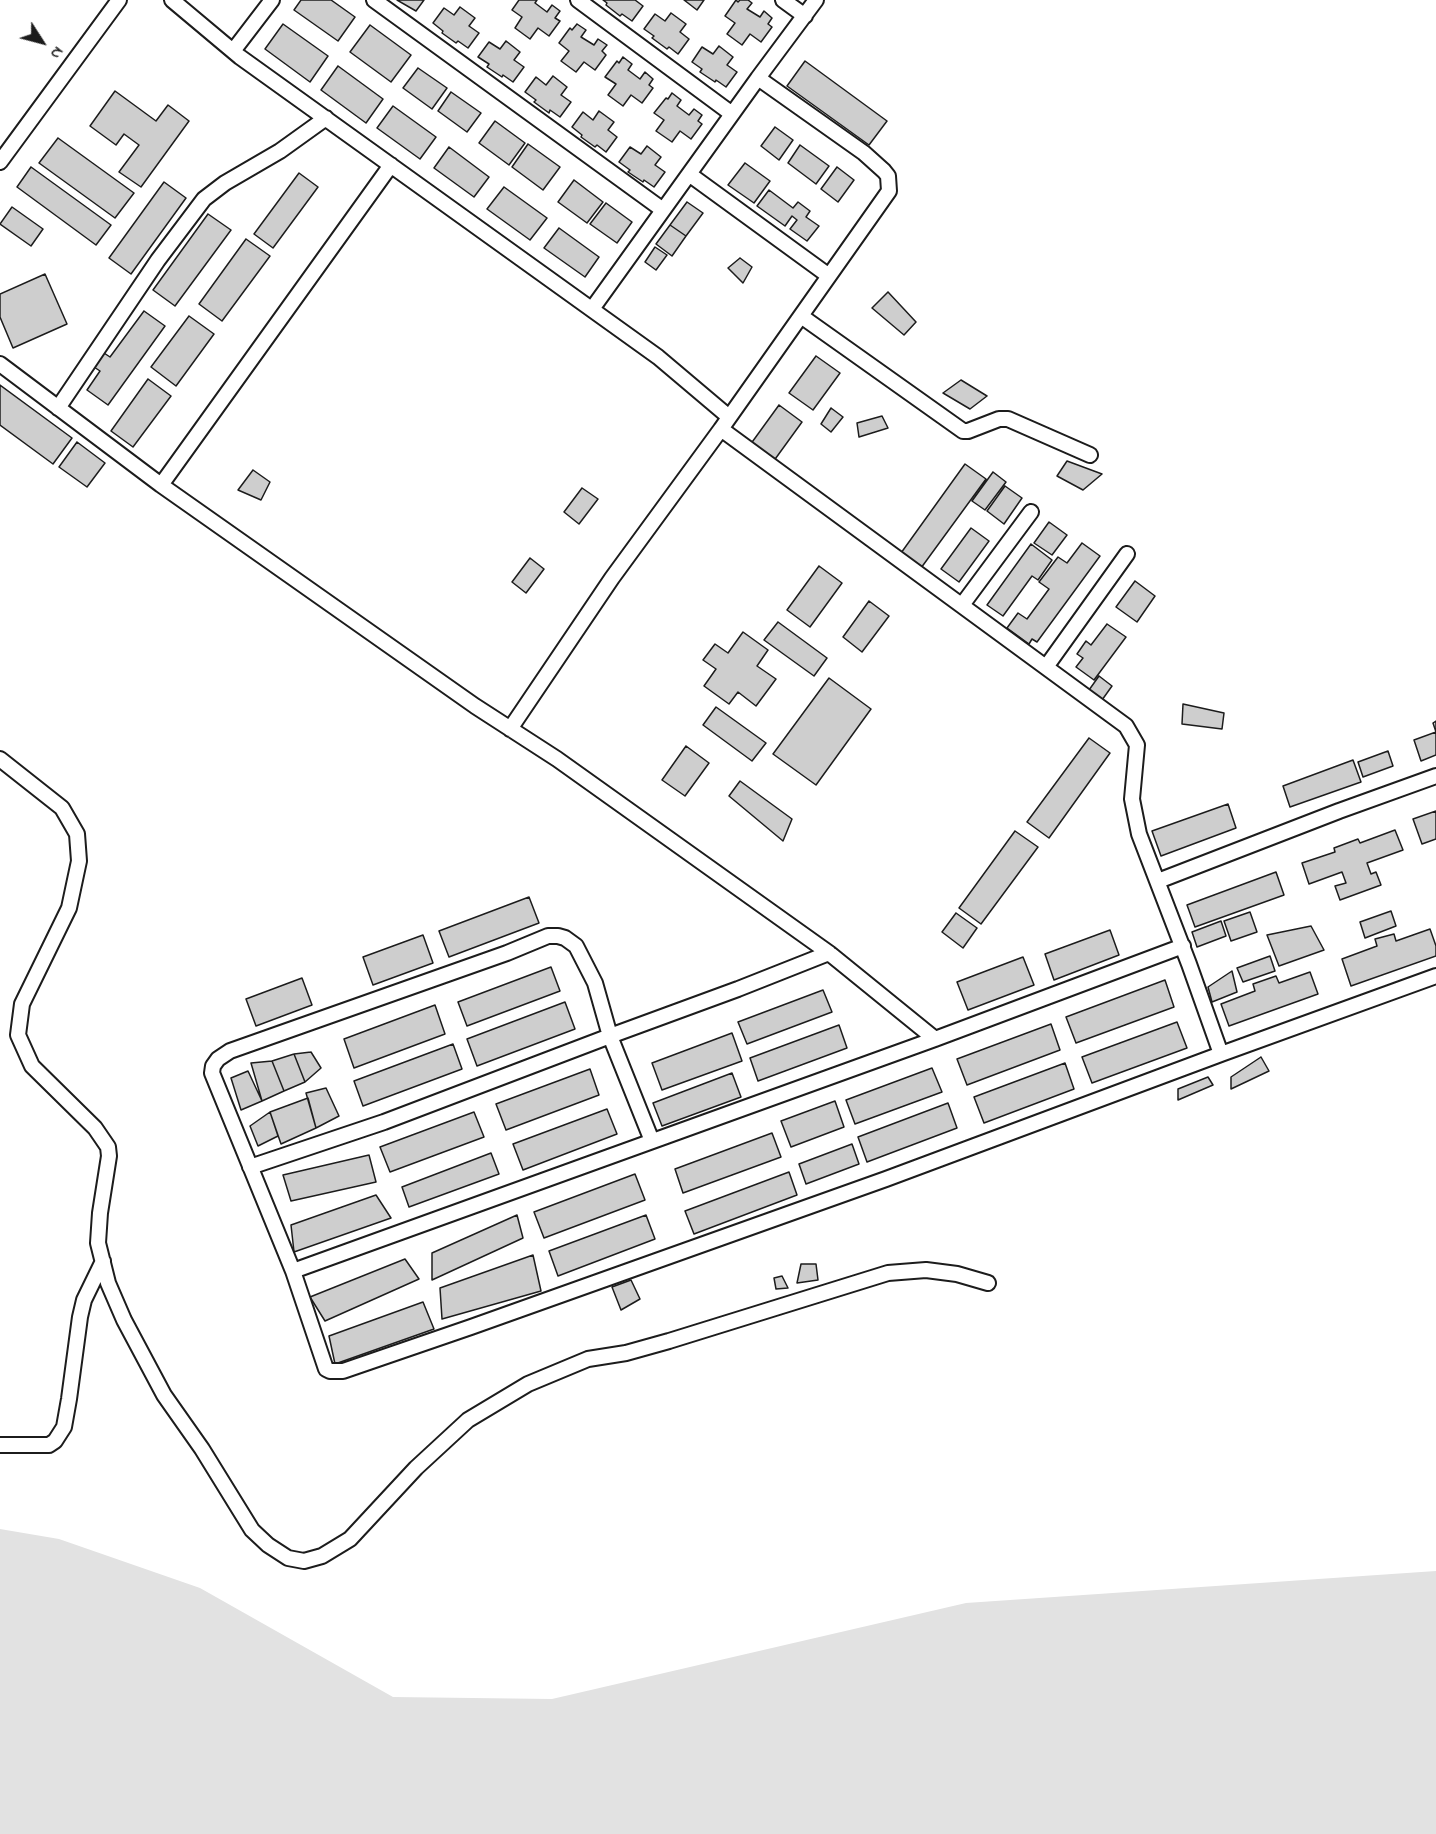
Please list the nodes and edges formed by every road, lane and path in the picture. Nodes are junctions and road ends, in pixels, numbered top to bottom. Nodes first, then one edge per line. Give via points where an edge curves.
1 (119, 0) edge
2 (172, 0) edge
3 (272, 0) edge
4 (374, 0) edge
5 (578, 0) edge
6 (783, 0) edge
7 (816, 0) edge
8 (805, 16) junction
9 (233, 51) junction
10 (758, 78) junction
11 (732, 114) junction
12 (326, 118) junction
13 (0, 162) edge
14 (391, 165) junction
15 (689, 174) junction
16 (663, 210) junction
17 (829, 276) junction
18 (592, 309) junction
19 (801, 316) junction
20 (0, 364) edge
21 (58, 408) junction
22 (725, 423) junction
23 (1090, 455) dead end
24 (160, 485) junction
25 (1030, 512) dead end
26 (1127, 554) dead end
27 (962, 606) junction
28 (1046, 667) junction
29 (510, 729) junction
30 (0, 759) edge
31 (1436, 776) edge
32 (1158, 881) junction
33 (1183, 946) junction
34 (829, 953) junction
35 (1436, 976) edge
36 (610, 1036) junction
37 (934, 1039) junction
38 (1221, 1054) junction
39 (652, 1141) junction
40 (250, 1167) junction
41 (103, 1261) junction
42 (292, 1271) junction
43 (988, 1283) dead end
44 (0, 1445) edge

1 - 13 street
2 - 9 street
3 - 9 street
4 - 16 street
5 - 11 street
6 - 8 street
7 - 8 street
8 - 10 street
9 - 12 street
10 - 11 street
10 - 17 street via 864,153 888,176 889,191
11 - 15 street
12 - 14 street
12 - 21 street via 204,199
14 - 18 street
14 - 24 street
15 - 16 street
15 - 17 street
16 - 18 street
17 - 19 street
18 - 22 street via 658,357
19 - 22 street
19 - 23 street via 963,430 1008,418
20 - 21 street
21 - 24 street
22 - 27 street
22 - 29 street via 612,578
24 - 29 street
25 - 27 street
26 - 28 street
27 - 28 street
28 - 32 street via 1132,734 1137,745 1132,799 1139,834
29 - 34 street
30 - 41 street via 62,808 77,834 79,861 69,908 22,1004 18,1035 32,1066 95,1128 108,1147 98,1243
31 - 32 street
32 - 33 street
33 - 37 street
33 - 38 street
34 - 36 street
34 - 37 street
35 - 38 street
36 - 39 street
36 - 40 street via 384,1122
36 - 40 street via 595,983 576,946 565,938 548,936 230,1051 218,1059 212,1073
37 - 39 street
38 - 42 street via 886,1179 342,1371 330,1371 323,1364
39 - 42 street
40 - 42 street
41 - 43 street via 124,1320 164,1395 252,1530 288,1558 304,1561 322,1556 350,1539 416,1468 468,1420 538,1380 588,1359 669,1341 888,1273 926,1270
41 - 44 street via 84,1300 63,1428 49,1444

